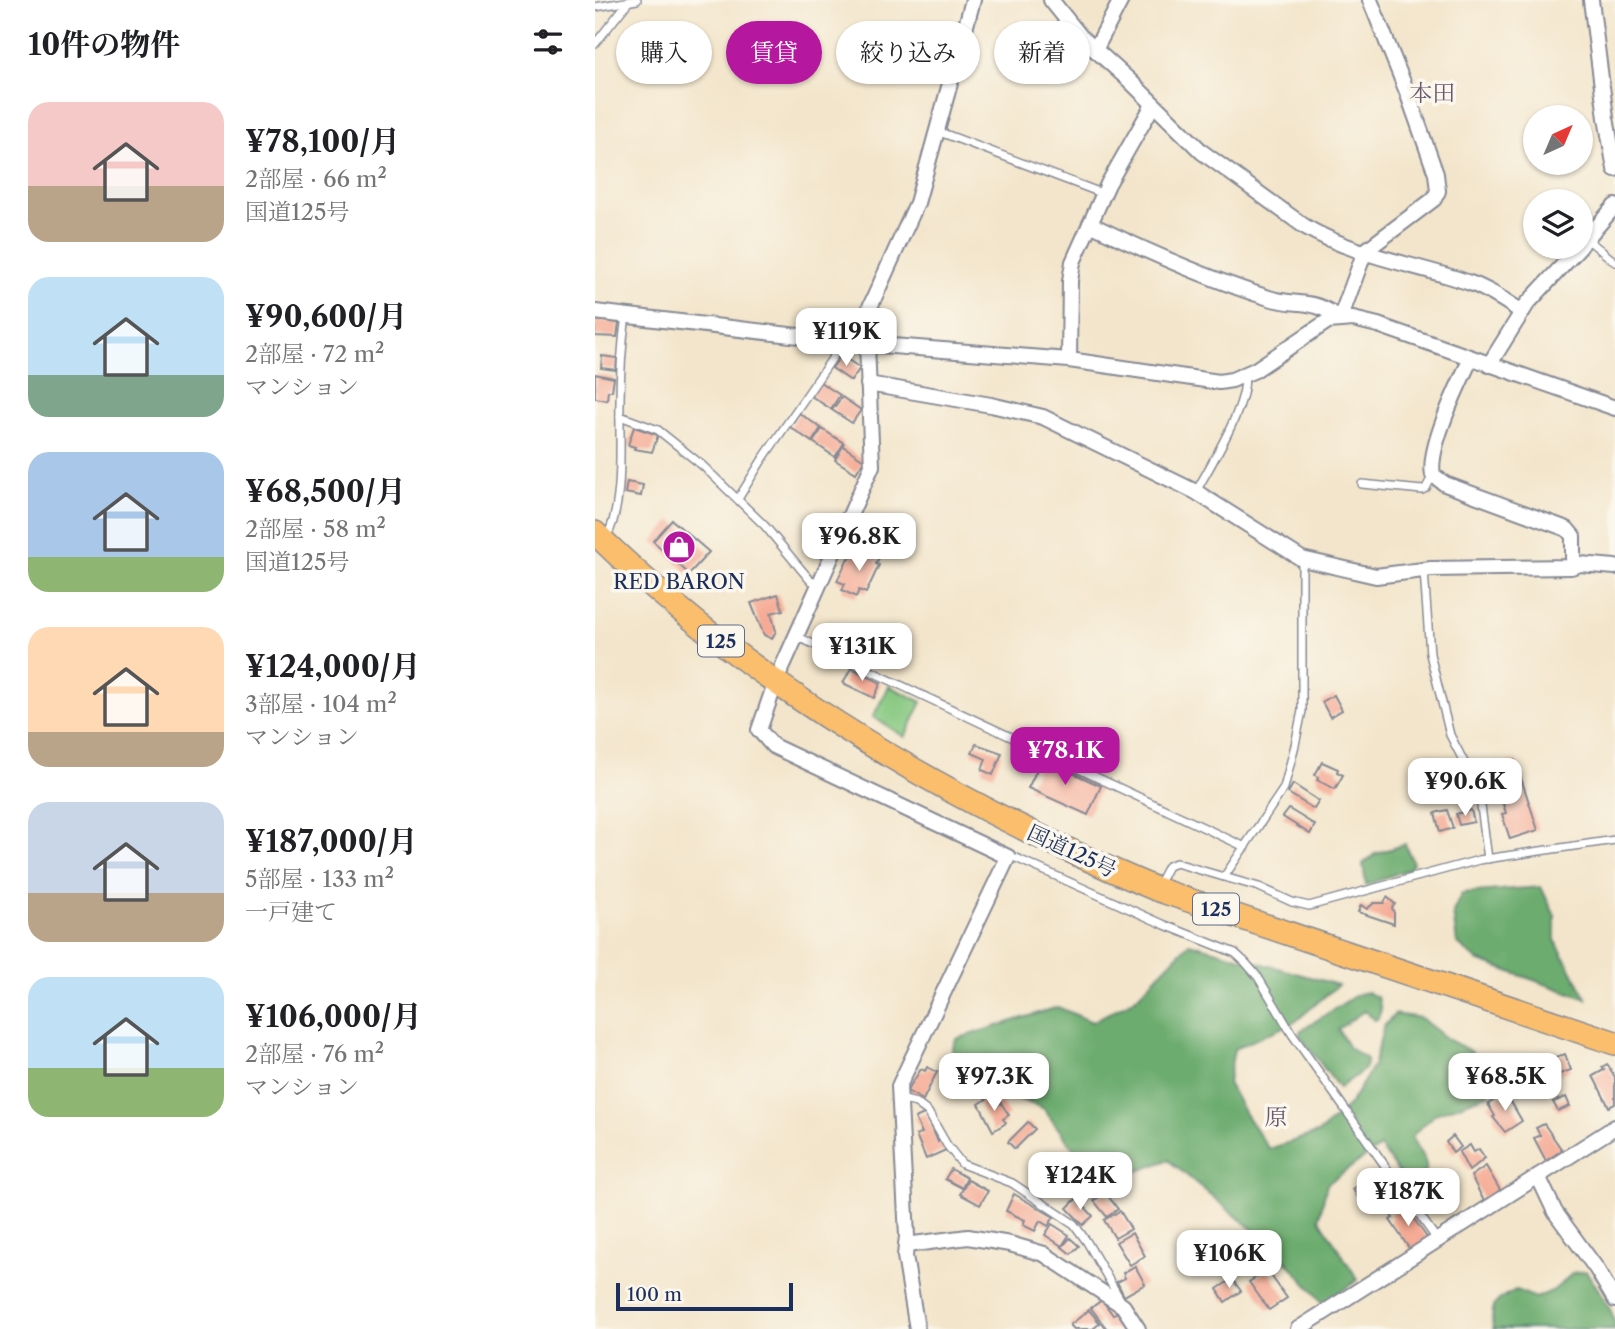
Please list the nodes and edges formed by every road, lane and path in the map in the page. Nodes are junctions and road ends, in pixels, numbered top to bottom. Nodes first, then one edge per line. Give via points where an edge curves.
1 (638, 0) edge
2 (973, 0) edge
3 (1051, 0) edge
4 (1121, 0) edge
5 (1370, 0) edge
6 (1591, 0) edge
7 (629, 1) edge
8 (595, 7) edge
9 (595, 44) edge
10 (1095, 50) junction
11 (1153, 105) junction
12 (937, 131) junction
13 (1615, 169) edge
14 (1104, 194) junction
15 (1615, 206) edge
16 (1090, 224) junction
17 (1593, 231) edge
18 (1593, 250) edge
19 (1365, 251) junction
20 (1569, 259) edge
21 (1615, 262) edge
22 (595, 312) edge
23 (1522, 312) junction
24 (626, 315) junction
25 (1340, 319) junction
26 (841, 341) junction
27 (867, 344) junction
28 (1471, 358) junction
29 (1069, 360) junction
30 (1489, 365) junction
31 (1244, 376) junction
32 (868, 384) junction
33 (1614, 406) edge
34 (620, 416) junction
35 (1433, 475) junction
36 (1362, 484) dead end
37 (1196, 492) junction
38 (738, 499) junction
39 (599, 538) edge
40 (1302, 559) junction
41 (1576, 565) junction
42 (1615, 566) edge
43 (1424, 571) junction
44 (819, 584) junction
45 (796, 636) junction
46 (776, 681) junction
47 (1615, 840) edge
48 (1245, 846) junction
49 (1008, 858) junction
50 (1488, 859) junction
51 (1224, 877) junction
52 (1258, 887) junction
53 (1156, 889) junction
54 (1255, 897) dead end
55 (1239, 943) dead end
56 (1235, 953) junction
57 (1615, 1043) edge
58 (900, 1099) junction
59 (1615, 1127) edge
60 (1538, 1176) junction
61 (1439, 1241) junction
62 (906, 1245) junction
63 (1615, 1300) edge
64 (1123, 1306) junction
65 (917, 1329) edge
66 (1137, 1329) edge
67 (1298, 1329) edge

1 - 7 lane
2 - 12 street
3 - 10 street
4 - 10 street
5 - 19 street via 1408,94 1438,191 1434,199
6 - 13 street
7 - 8 lane
7 - 9 lane
10 - 11 street
11 - 14 street
11 - 19 street via 1202,152 1286,213 1319,235
12 - 14 lane
12 - 27 street via 911,220 873,299
14 - 16 street
15 - 17 street
16 - 25 street via 1223,282 1280,301 1311,303
16 - 29 street via 1071,271
18 - 21 lane
19 - 23 street via 1470,283
19 - 25 street
20 - 23 street
22 - 24 street
23 - 30 street
24 - 26 street
24 - 34 lane
25 - 28 street via 1378,325
25 - 31 street via 1320,325
26 - 27 street
26 - 38 lane
27 - 29 street
27 - 32 street
28 - 30 street
28 - 35 street via 1445,418
29 - 31 street via 1219,382
30 - 33 street
31 - 37 lane via 1246,386 1238,408
32 - 37 street via 1043,417
32 - 44 street via 872,466
34 - 38 lane via 658,430
34 - 39 lane via 614,524
35 - 36 lane via 1422,490
35 - 41 street via 1445,484 1567,528 1573,536
37 - 40 street
38 - 44 lane via 810,580
39 - 46 highway, 国道125号 / 125 via 712,635
40 - 43 street via 1376,576
40 - 48 lane via 1302,711 1284,788
41 - 42 street
41 - 43 street
43 - 50 lane via 1434,675 1450,735 1479,791
44 - 45 street
45 - 46 street
45 - 48 lane
46 - 49 street via 759,730 773,746
46 - 53 highway, 国道125号 / 125 via 887,754 980,807
47 - 50 lane
48 - 51 lane
49 - 56 lane
49 - 58 street via 899,1086
50 - 52 lane via 1309,906
51 - 52 lane
51 - 53 lane via 1176,863 1164,871
52 - 54 lane
53 - 57 highway, 国道125号 / 125
55 - 56 lane
56 - 61 lane via 1258,978 1292,1034
58 - 62 street
58 - 64 lane via 928,1112 962,1164 1012,1183 1074,1224
59 - 60 street
60 - 61 street
60 - 63 street via 1555,1212
61 - 67 street
62 - 64 street via 968,1237 1010,1244 1044,1254
62 - 65 street
64 - 66 street

